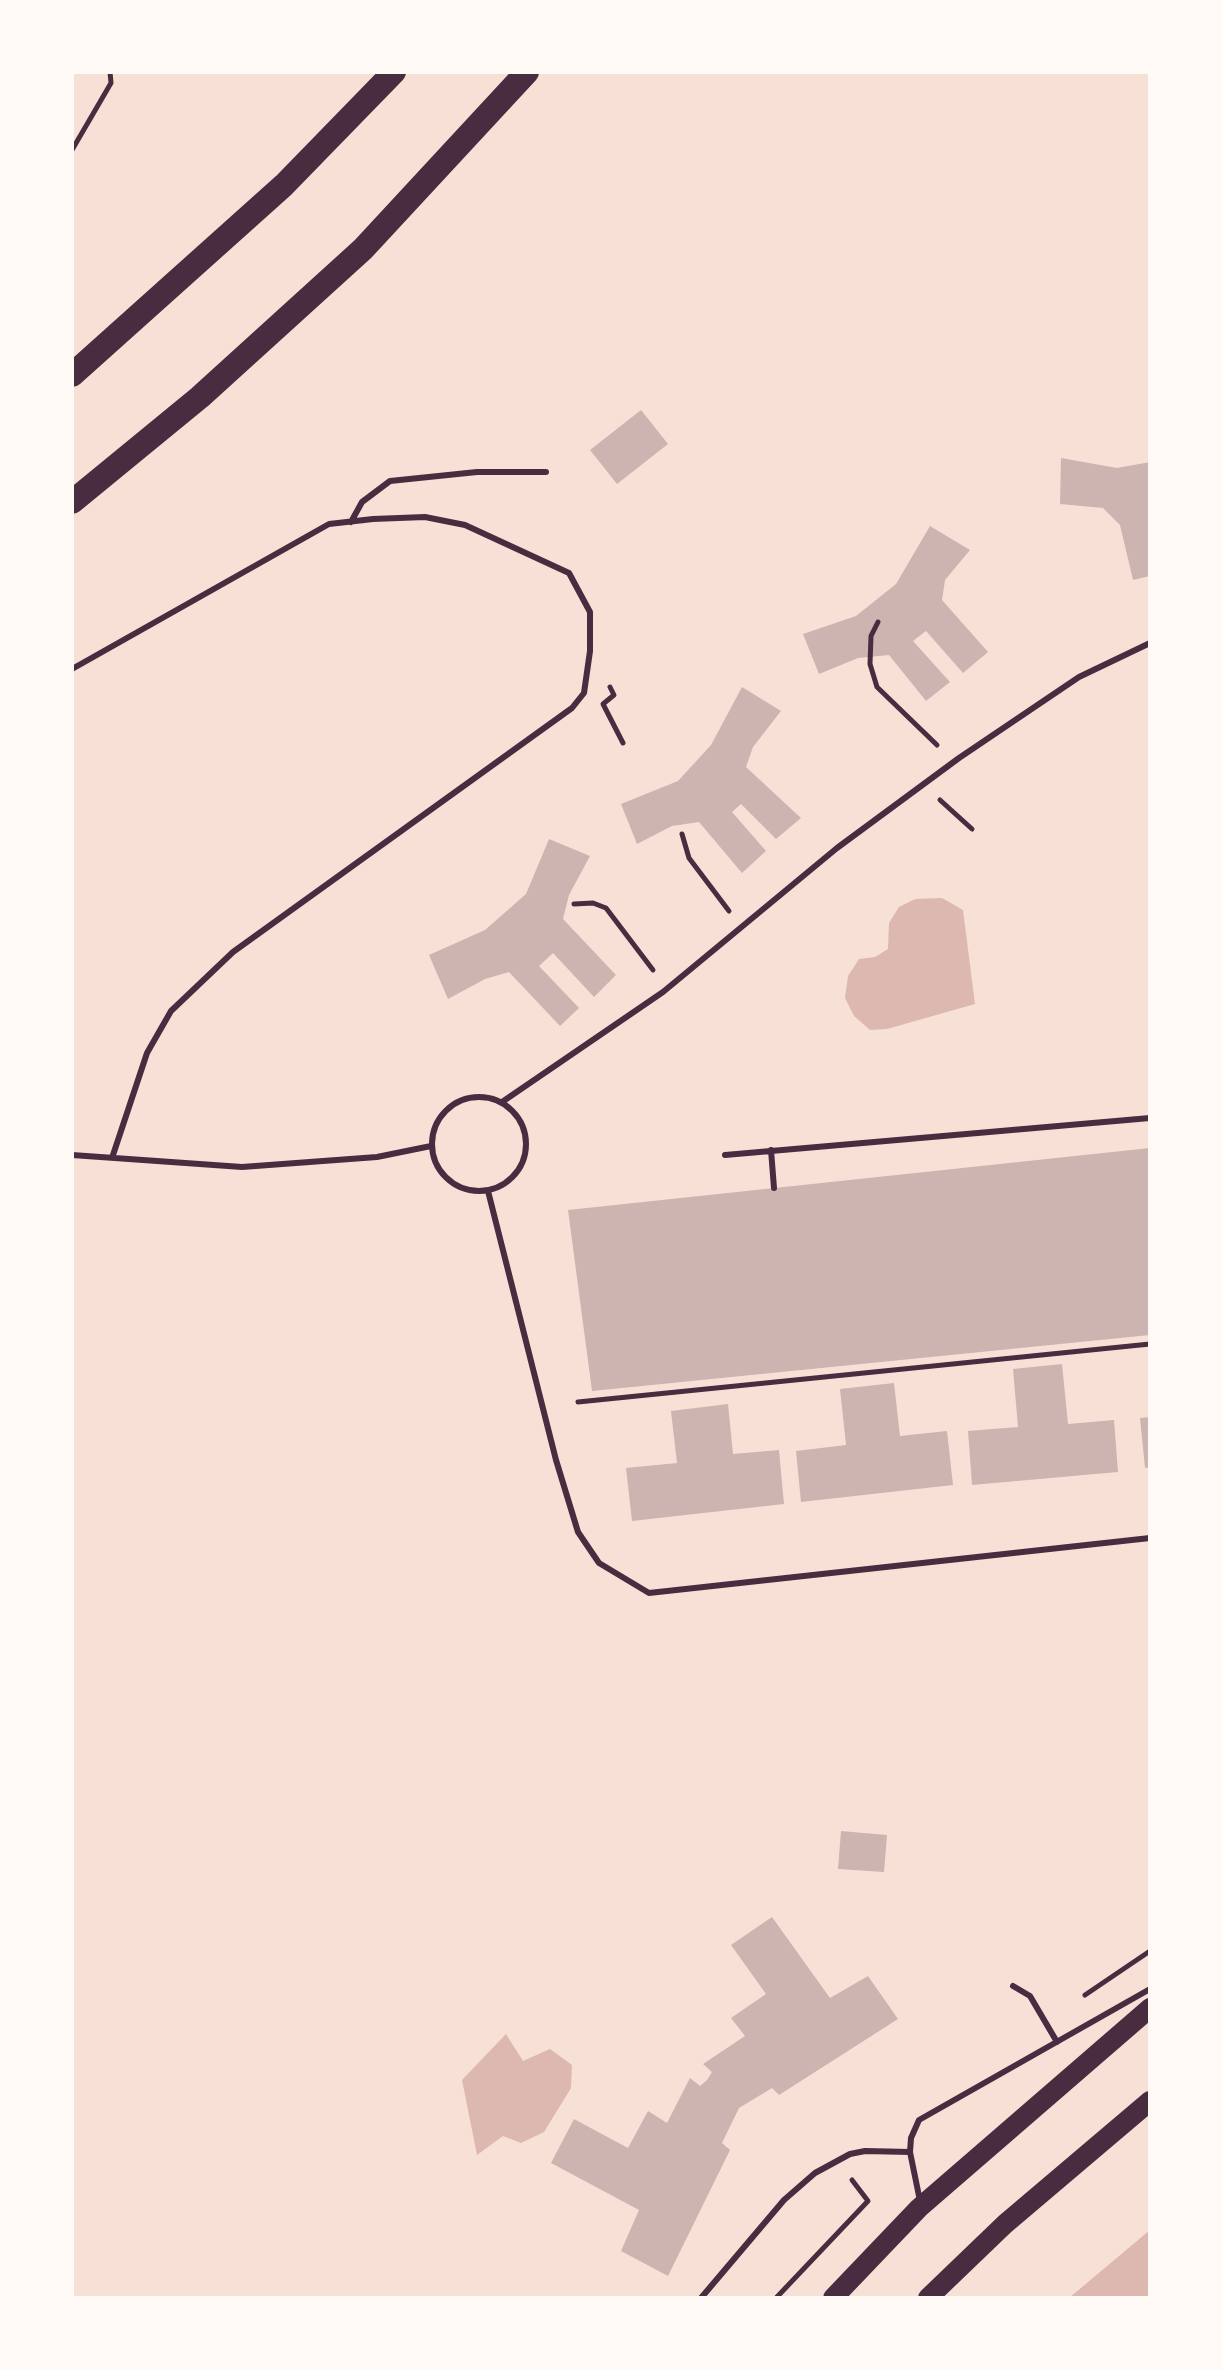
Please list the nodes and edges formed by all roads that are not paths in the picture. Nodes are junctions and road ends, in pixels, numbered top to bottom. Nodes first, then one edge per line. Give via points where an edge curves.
1 (394, 72) edge
2 (527, 72) edge
3 (72, 375) edge
4 (546, 472) dead end
5 (72, 502) edge
6 (351, 522) junction
7 (1150, 643) edge
8 (72, 669) edge
9 (502, 1102) junction
10 (1150, 1118) edge
11 (431, 1146) junction
12 (771, 1150) junction
13 (72, 1155) edge
14 (725, 1155) dead end
15 (112, 1158) junction
16 (774, 1188) dead end
17 (488, 1191) junction
18 (1150, 1538) edge
19 (1013, 1986) dead end
20 (1150, 1989) edge
21 (1150, 2008) edge
22 (1057, 2042) junction
23 (1150, 2101) edge
24 (910, 2152) junction
25 (919, 2208) junction
26 (701, 2298) edge
27 (833, 2298) edge
28 (928, 2298) edge

1 - 3 highway via 273,195
2 - 5 highway via 363,249 200,397
4 - 6 lane via 390,481 362,502
6 - 8 lane via 329,524
6 - 15 lane via 425,517 465,525 569,573 590,612 584,693 572,708 233,952 171,1011 147,1053
7 - 9 lane via 1079,677 959,758 837,848 663,992
9 - 11 lane via 474,1097 447,1108 432,1132
9 - 17 lane via 522,1123 526,1151 513,1177
10 - 12 lane
11 - 15 lane via 377,1157 242,1167
11 - 17 lane via 443,1176 456,1186
12 - 14 lane
12 - 16 lane
13 - 15 lane
17 - 18 lane via 578,1532 599,1563 649,1593
19 - 22 lane via 1030,1996
20 - 22 lane
21 - 25 main road
22 - 24 lane via 919,2120
23 - 28 main road via 1005,2224
24 - 25 lane
24 - 26 lane via 865,2151 836,2159 815,2173 784,2200
25 - 27 main road

